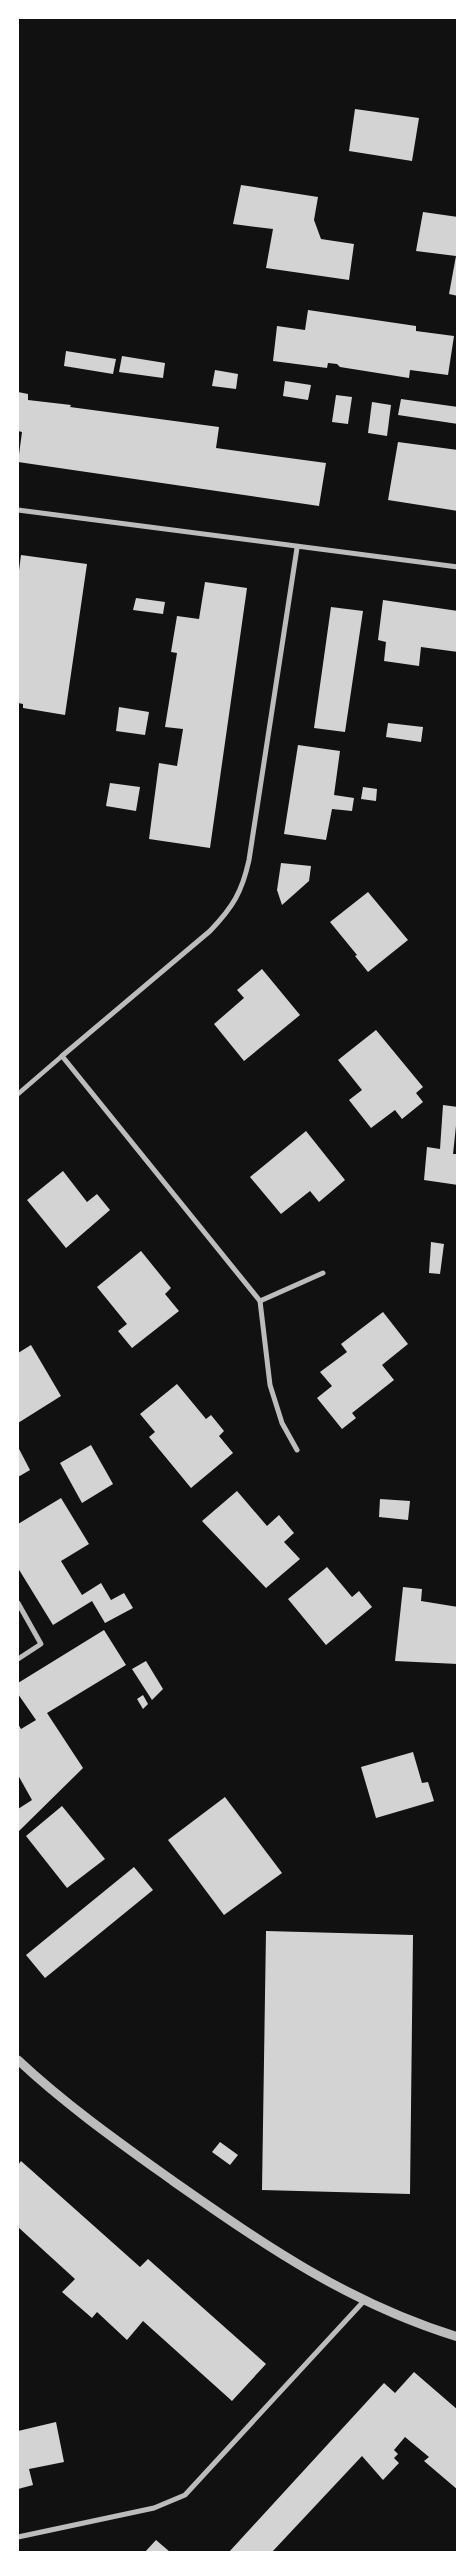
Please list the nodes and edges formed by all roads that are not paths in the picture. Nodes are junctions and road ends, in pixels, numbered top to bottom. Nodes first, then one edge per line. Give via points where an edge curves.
1 (18, 510) edge
2 (297, 548) junction
3 (458, 567) edge
4 (62, 1056) junction
5 (18, 1094) edge
6 (323, 1273) dead end
7 (260, 1301) junction
8 (296, 1450) dead end
9 (18, 1603) edge
10 (18, 1658) edge
11 (18, 2060) edge
12 (363, 2302) junction
13 (458, 2337) edge
14 (18, 2537) edge

1 - 2 street
2 - 3 street
2 - 4 street via 249,860 239,896 210,932
4 - 5 street
4 - 7 street
6 - 7 street
7 - 8 street via 270,1385 282,1423
9 - 10 street via 41,1644
11 - 12 street via 62,2099 228,2220 317,2277
12 - 13 street via 420,2326
12 - 14 street via 185,2495 154,2508

